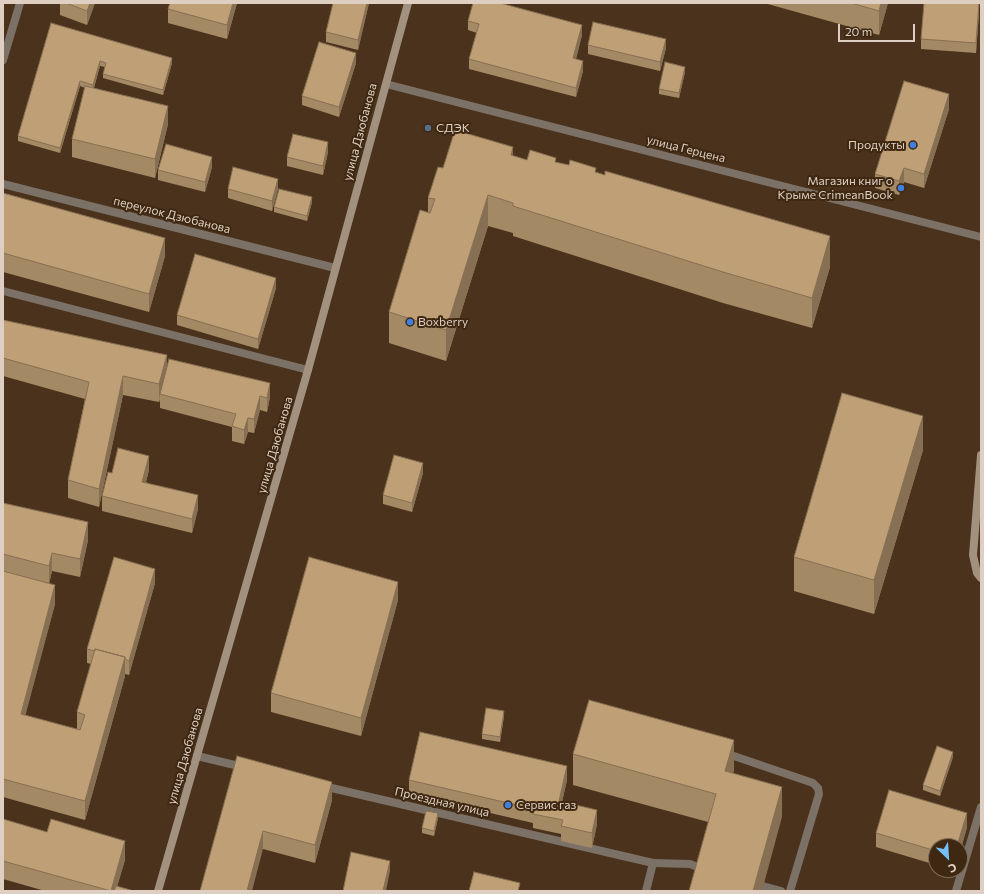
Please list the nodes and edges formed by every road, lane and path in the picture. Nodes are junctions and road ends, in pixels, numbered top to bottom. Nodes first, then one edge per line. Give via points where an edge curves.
1 (20, 3) edge
2 (408, 3) edge
3 (3, 60) edge
4 (386, 84) junction
5 (3, 184) edge
6 (981, 237) edge
7 (335, 268) junction
8 (3, 291) edge
9 (308, 370) junction
10 (981, 455) edge
11 (980, 471) edge
12 (979, 576) edge
13 (716, 750) edge
14 (197, 756) junction
15 (251, 769) edge
16 (313, 784) edge
17 (981, 807) edge
18 (653, 864) junction
19 (704, 869) edge
20 (763, 886) edge
21 (158, 891) edge
22 (646, 891) edge
23 (781, 891) edge
24 (790, 891) edge
25 (956, 891) edge

1 - 3 street
2 - 4 street, улица Дзюбанова
4 - 6 street, улица Герцена
4 - 7 street, улица Дзюбанова
5 - 7 street, переулок Дзюбанова
7 - 9 street, улица Дзюбанова
8 - 9 street
9 - 14 street, улица Дзюбанова
10 - 11 street
11 - 12 street via 973,555
13 - 24 street via 813,783 818,788 819,794
14 - 15 street
14 - 21 street, улица Дзюбанова
16 - 18 street, Проездная улица
17 - 25 street
18 - 19 street, Проездная улица via 690,864
18 - 22 street
20 - 23 street

